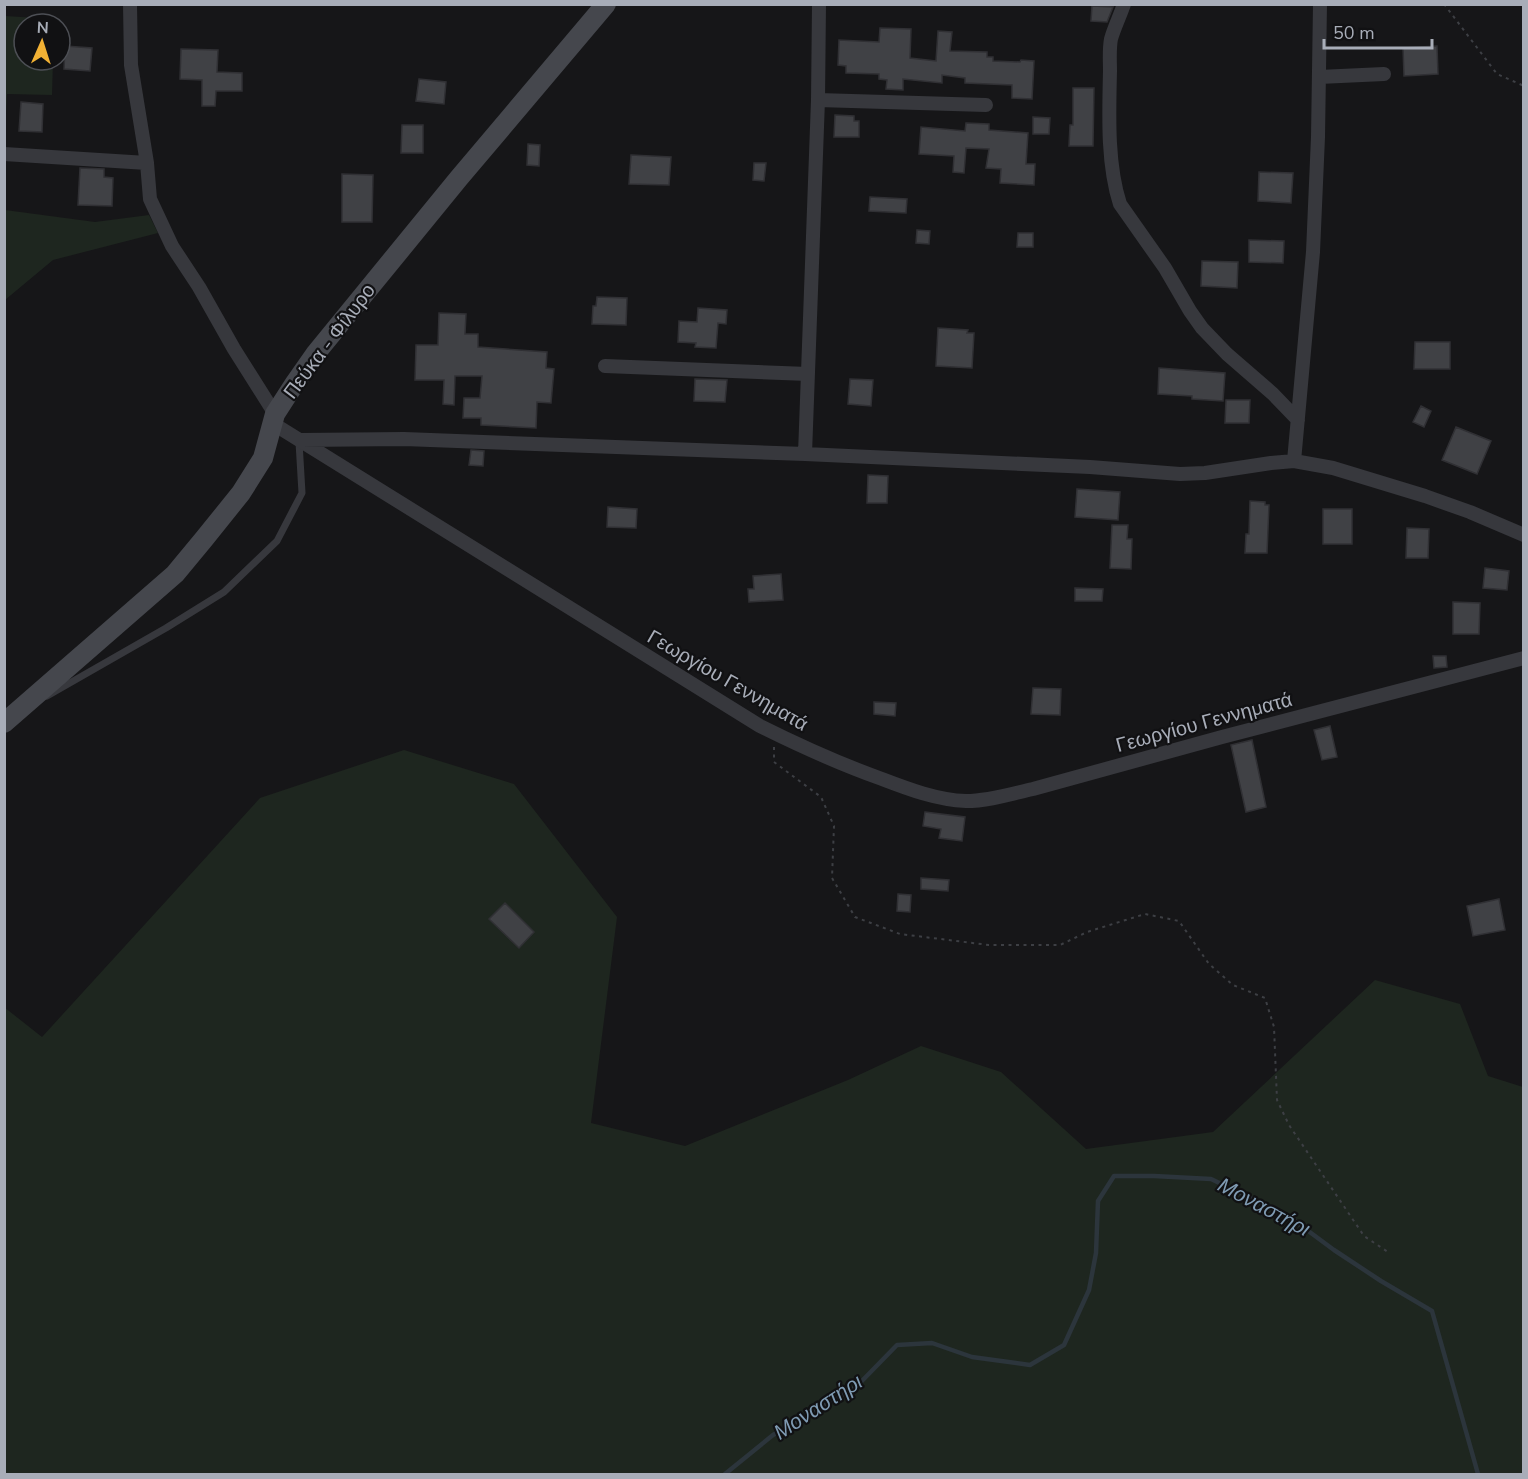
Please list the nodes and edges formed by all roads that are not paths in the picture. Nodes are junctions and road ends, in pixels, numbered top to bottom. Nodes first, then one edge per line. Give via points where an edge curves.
1 (130, 4) edge
2 (819, 4) edge
3 (1124, 4) edge
4 (1320, 4) edge
5 (600, 9) edge
6 (1384, 74) dead end
7 (1319, 77) junction
8 (818, 100) junction
9 (986, 105) dead end
10 (4, 154) edge
11 (147, 163) junction
12 (605, 366) dead end
13 (808, 374) junction
14 (274, 419) junction
15 (1298, 420) junction
16 (299, 440) junction
17 (805, 454) junction
18 (1294, 461) junction
19 (1524, 535) edge
20 (1524, 658) edge
21 (8, 720) edge

1 - 11 street via 131,65
2 - 8 street
3 - 15 street via 1111,40 1109,89 1112,169 1120,204 1202,328
4 - 7 street
5 - 14 main road, Πεύκα - Φίλυρο via 328,339 295,382
6 - 7 street
7 - 15 street via 1313,252
8 - 9 street
8 - 13 street
10 - 11 street
11 - 14 street via 150,199 172,246
12 - 13 street
13 - 17 street
14 - 16 street, Γεωργίου Γεννηματά
14 - 21 main road, Πεύκα - Φίλυρο via 263,458 241,493 175,574
15 - 18 street
16 - 17 street via 404,439
16 - 20 street, Γεωργίου Γεννηματά via 760,726 827,758 894,784 942,797 981,800 1066,781
16 - 21 lane via 302,493 277,541 224,592
17 - 18 street via 1180,474
18 - 19 street via 1333,468 1425,496

